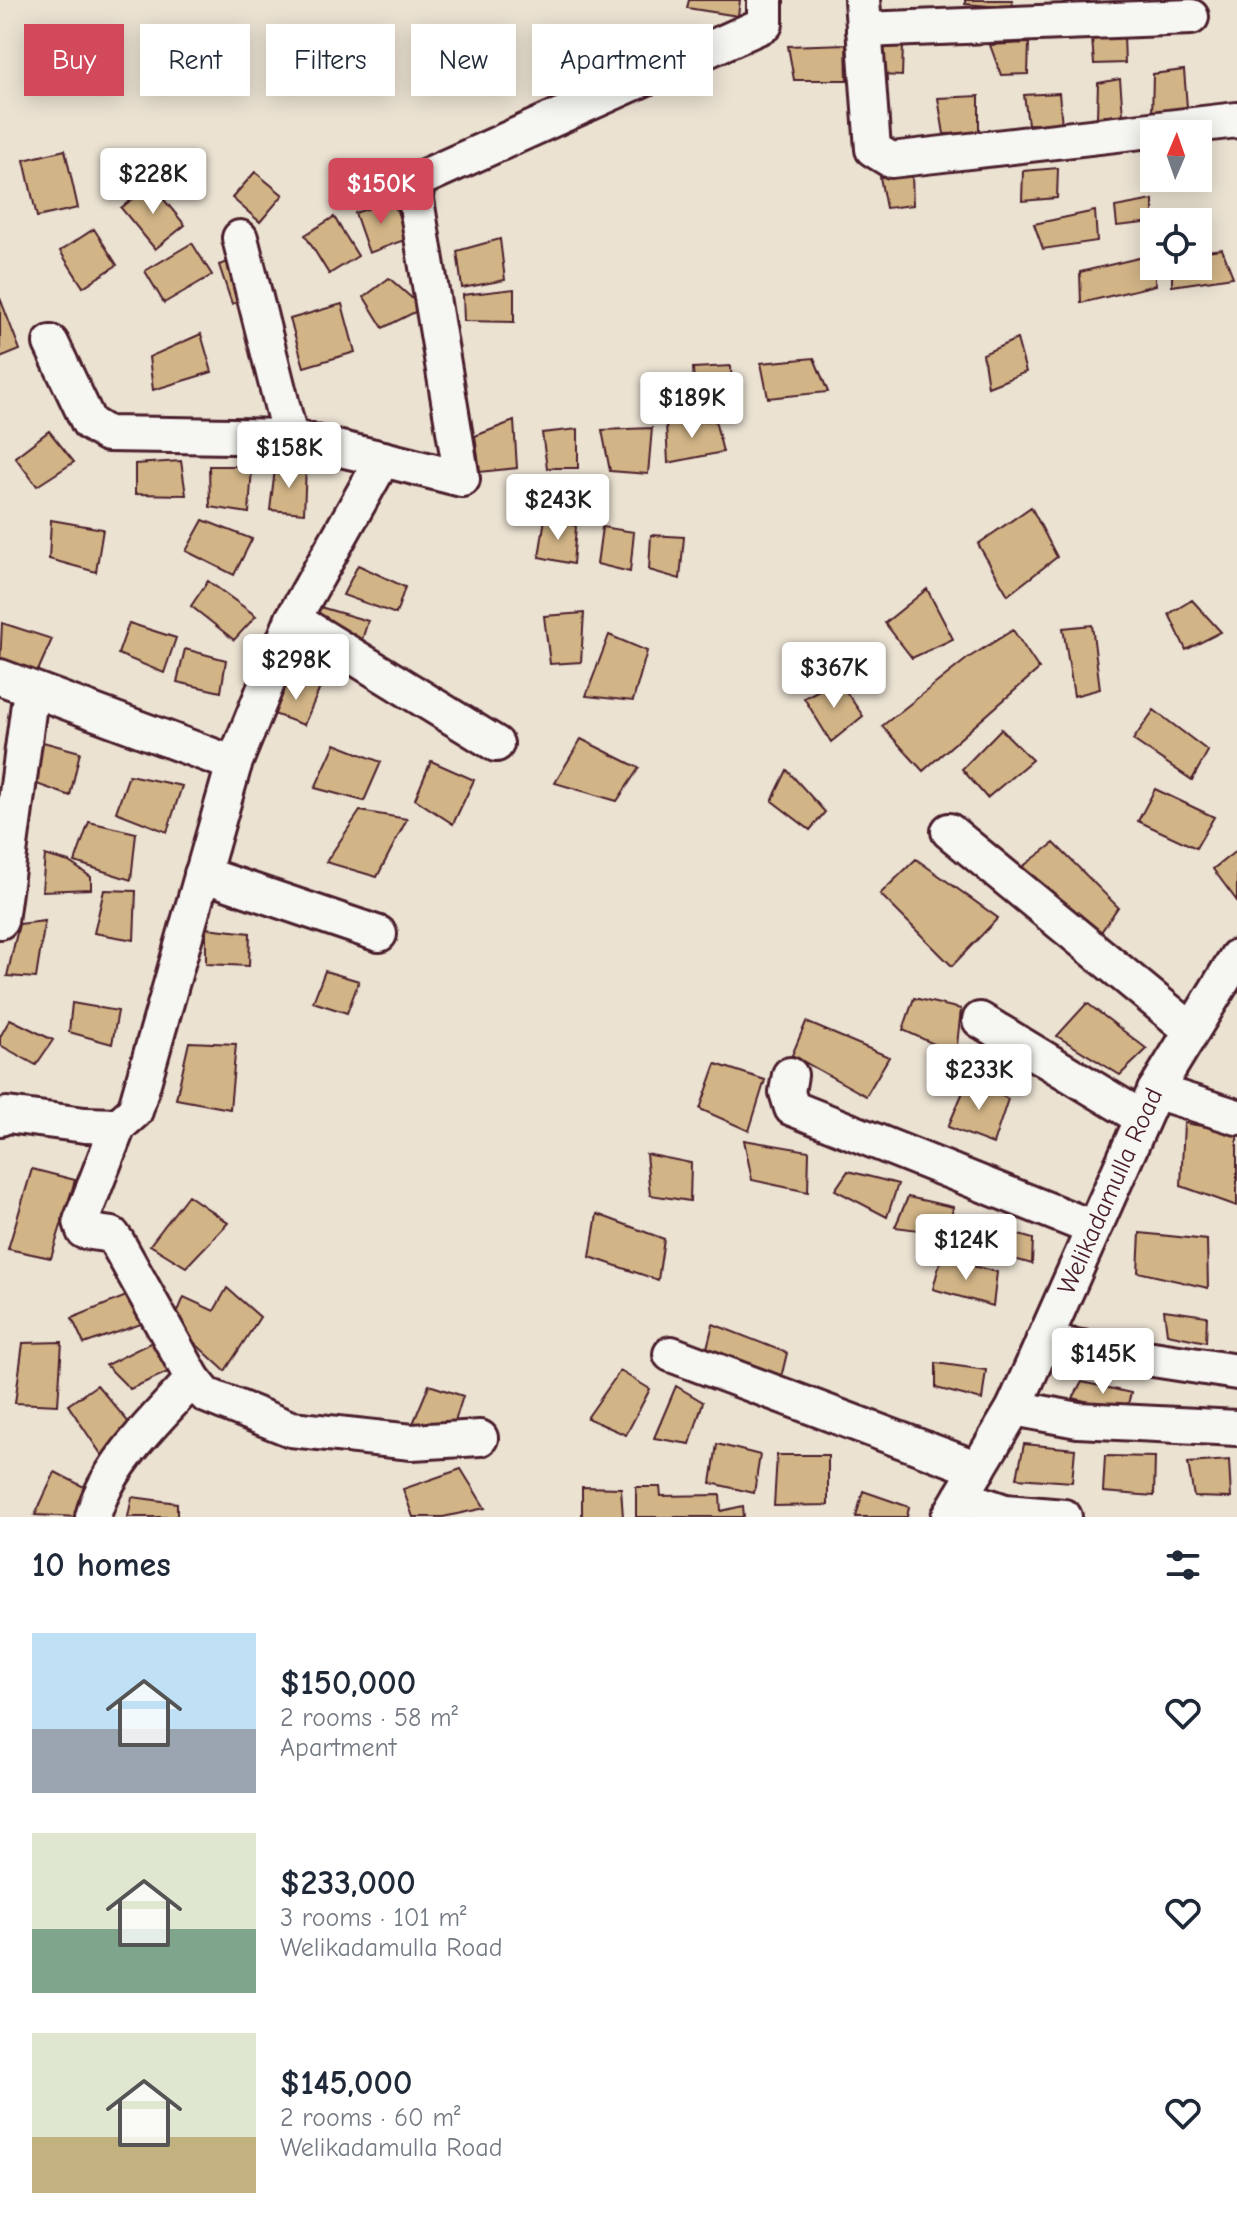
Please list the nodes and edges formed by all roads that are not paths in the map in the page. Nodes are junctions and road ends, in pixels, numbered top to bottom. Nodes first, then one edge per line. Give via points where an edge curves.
1 (765, 0) edge
2 (863, 15) edge
3 (1191, 17) dead end
4 (1237, 120) edge
5 (240, 238) dead end
6 (51, 343) dead end
7 (290, 437) junction
8 (383, 459) junction
9 (293, 619) junction
10 (16, 683) edge
11 (496, 744) dead end
12 (234, 764) junction
13 (949, 831) dead end
14 (202, 874) junction
15 (0, 921) edge
16 (379, 934) dead end
17 (1237, 957) edge
18 (980, 1020) dead end
19 (1191, 1030) junction
20 (790, 1075) dead end
21 (1148, 1105) junction
22 (1237, 1117) edge
23 (0, 1118) edge
24 (118, 1126) junction
25 (1093, 1228) junction
26 (1043, 1342) junction
27 (671, 1354) dead end
28 (1237, 1372) edge
29 (193, 1379) junction
30 (1014, 1408) junction
31 (1237, 1428) edge
32 (480, 1438) dead end
33 (963, 1494) edge
34 (93, 1517) edge
35 (1064, 1517) edge

1 - 8 street via 765,24 413,182 462,479
2 - 3 street
2 - 4 street via 873,149 891,160
5 - 7 street
6 - 7 street via 89,423 107,434
7 - 8 street
8 - 9 street
9 - 11 street
9 - 12 street
10 - 12 street
10 - 15 street
12 - 14 street
13 - 19 street
14 - 16 street
14 - 24 street via 135,1111
17 - 19 street, Welikadamulla Road
18 - 21 street
19 - 21 street, Welikadamulla Road
20 - 25 street via 787,1092 792,1108
21 - 22 street
21 - 25 street, Welikadamulla Road
23 - 24 street
24 - 29 street via 81,1221 84,1231 112,1235 117,1242
25 - 26 street, Welikadamulla Road
26 - 28 street
26 - 30 street, Welikadamulla Road
27 - 33 street
29 - 32 street via 206,1395 291,1429 412,1442
29 - 34 street via 130,1448
30 - 31 street via 1078,1420
30 - 33 street, Welikadamulla Road
33 - 35 street via 1005,1512

